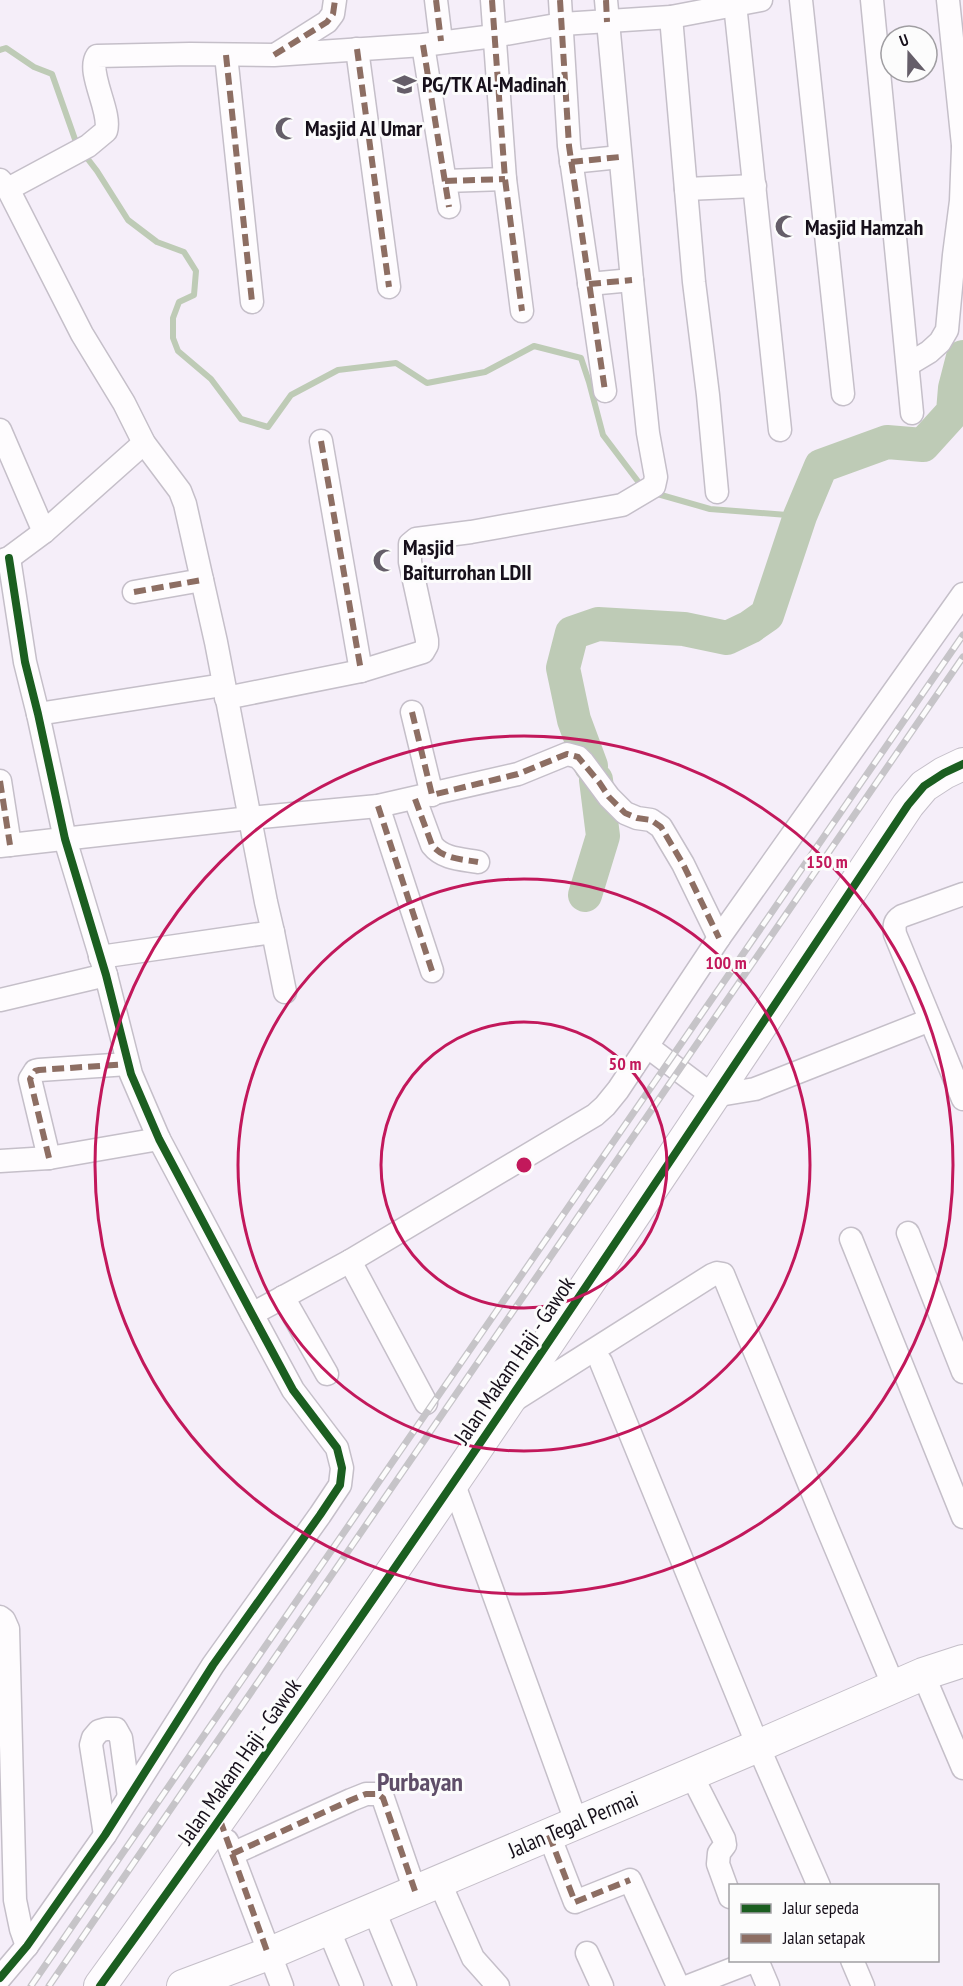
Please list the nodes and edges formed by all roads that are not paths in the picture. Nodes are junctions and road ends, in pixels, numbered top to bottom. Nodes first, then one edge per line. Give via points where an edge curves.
1 (335, 0) edge
2 (436, 0) edge
3 (492, 0) edge
4 (560, 0) edge
5 (761, 0) edge
6 (801, 0) edge
7 (872, 0) edge
8 (948, 0) edge
9 (735, 4) junction
10 (606, 11) edge
11 (671, 17) junction
12 (562, 24) junction
13 (495, 36) junction
14 (432, 43) junction
15 (357, 49) junction
16 (226, 56) junction
17 (274, 56) junction
18 (963, 147) edge
19 (620, 157) junction
20 (571, 162) junction
21 (505, 179) junction
22 (445, 181) junction
23 (4, 184) edge
24 (755, 186) junction
25 (686, 189) junction
26 (449, 207) dead end
27 (632, 280) junction
28 (589, 284) junction
29 (389, 287) dead end
30 (252, 302) dead end
31 (522, 311) dead end
32 (909, 364) junction
33 (605, 391) dead end
34 (843, 394) dead end
35 (912, 413) dead end
36 (0, 430) edge
37 (780, 430) dead end
38 (321, 441) dead end
39 (144, 443) junction
40 (717, 492) dead end
41 (44, 532) junction
42 (4, 560) edge
43 (202, 580) junction
44 (134, 592) dead end
45 (963, 594) edge
46 (361, 671) junction
47 (225, 692) junction
48 (412, 712) dead end
49 (38, 714) junction
50 (963, 764) edge
51 (0, 781) edge
52 (424, 797) junction
53 (378, 806) junction
54 (250, 818) junction
55 (65, 839) junction
56 (5, 846) edge
57 (478, 862) dead end
58 (963, 894) edge
59 (273, 932) junction
60 (719, 938) junction
61 (103, 966) junction
62 (432, 971) dead end
63 (285, 992) dead end
64 (0, 1000) edge
65 (930, 1020) junction
66 (648, 1047) junction
67 (128, 1064) junction
68 (712, 1096) junction
69 (963, 1099) edge
70 (159, 1139) junction
71 (48, 1158) junction
72 (0, 1161) edge
73 (908, 1233) dead end
74 (851, 1239) dead end
75 (350, 1261) junction
76 (284, 1297) junction
77 (252, 1314) junction
78 (601, 1362) dead end
79 (963, 1372) edge
80 (327, 1374) dead end
81 (426, 1403) dead end
82 (504, 1406) junction
83 (453, 1482) junction
84 (963, 1518) edge
85 (0, 1617) edge
86 (963, 1661) edge
87 (923, 1674) junction
88 (894, 1687) junction
89 (758, 1746) junction
90 (963, 1768) edge
91 (691, 1774) junction
92 (129, 1797) junction
93 (220, 1820) junction
94 (563, 1829) junction
95 (105, 1834) junction
96 (232, 1854) junction
97 (818, 1884) edge
98 (427, 1886) junction
99 (729, 1894) edge
100 (373, 1908) junction
101 (328, 1928) junction
102 (27, 1946) junction
103 (587, 1953) dead end
104 (268, 1954) junction
105 (752, 1962) edge
106 (758, 1962) edge
107 (853, 1962) edge
108 (0, 1978) edge
109 (100, 1986) edge
110 (183, 1986) edge
111 (282, 1986) edge
112 (352, 1986) edge
113 (405, 1986) edge
114 (498, 1986) edge
115 (602, 1986) edge
116 (678, 1986) edge
117 (690, 1986) edge
118 (768, 1986) edge
119 (863, 1986) edge

1 - 17 street via 327,22
2 - 14 street
3 - 13 street
4 - 12 street
5 - 9 street
6 - 34 street
7 - 32 street
8 - 18 street
9 - 11 street
9 - 24 street
10 - 11 street
10 - 12 street
10 - 19 street
11 - 25 street
12 - 13 street
12 - 20 street
13 - 14 street
13 - 21 street
14 - 15 street
14 - 22 street
15 - 17 street
15 - 29 street
16 - 17 street
16 - 23 street via 97,56 94,62 108,128 103,135
16 - 30 street
18 - 32 street via 947,330 929,352
19 - 20 street
19 - 27 street
20 - 28 street
21 - 22 street
21 - 31 street
22 - 26 street
23 - 39 street
24 - 25 street
24 - 37 street
25 - 40 street
27 - 28 street
27 - 46 street via 654,486 622,505 416,538 410,544 410,562 427,645 423,652
28 - 33 street
32 - 35 street
36 - 41 street
38 - 46 street
39 - 41 street
39 - 43 street via 180,491
41 - 42 street
42 - 49 street
43 - 44 street
43 - 47 street
45 - 60 street
46 - 47 street
47 - 49 street
47 - 54 street
48 - 52 street
49 - 55 street
50 - 68 street, Jalan Makam Haji - Gawok via 924,786 908,805
51 - 56 street
52 - 53 street
52 - 57 street via 436,850 453,858
52 - 60 street via 518,774 567,754 578,757 625,813 661,827
53 - 54 street
53 - 62 street
54 - 55 street
54 - 59 street
55 - 56 street
55 - 61 street
58 - 65 street via 902,916 894,925
59 - 61 street
59 - 63 street
60 - 66 street
61 - 64 street
61 - 67 street
65 - 68 street via 754,1089
65 - 69 street
66 - 68 street
66 - 75 street via 595,1115
67 - 70 street
67 - 71 street via 33,1073 30,1079
68 - 82 street, Jalan Makam Haji - Gawok
70 - 71 street
70 - 77 street
71 - 72 street
73 - 79 street
74 - 84 street
75 - 76 street
75 - 81 street
76 - 77 street
76 - 80 street
77 - 92 street via 293,1390 337,1448 342,1468 340,1485 213,1665
78 - 89 street
82 - 83 street, Jalan Makam Haji - Gawok
82 - 88 street via 721,1272
83 - 93 street, Jalan Makam Haji - Gawok
83 - 94 street
85 - 102 street via 8,1629 15,1900
86 - 87 street, Jalan Tegal Permai
87 - 88 street, Jalan Tegal Permai
87 - 90 street
88 - 89 street, Jalan Tegal Permai
89 - 91 street, Jalan Tegal Permai
89 - 97 street
91 - 94 street, Jalan Tegal Permai
91 - 99 street via 724,1839 718,1864
92 - 95 street
92 - 95 street via 121,1738 116,1730 99,1731 93,1738 91,1753
93 - 96 street
93 - 109 street, Jalan Makam Haji - Gawok
94 - 98 street, Jalan Tegal Permai
94 - 116 street via 575,1902 630,1880
95 - 102 street
96 - 98 street via 351,1800 378,1794
96 - 104 street
98 - 100 street, Jalan Tegal Permai
98 - 114 street via 473,1958
100 - 101 street, Jalan Tegal Permai
100 - 113 street
101 - 104 street, Jalan Tegal Permai
101 - 112 street
102 - 108 street
103 - 115 street
104 - 110 street, Jalan Tegal Permai
104 - 111 street
105 - 117 street
106 - 118 street
107 - 119 street

